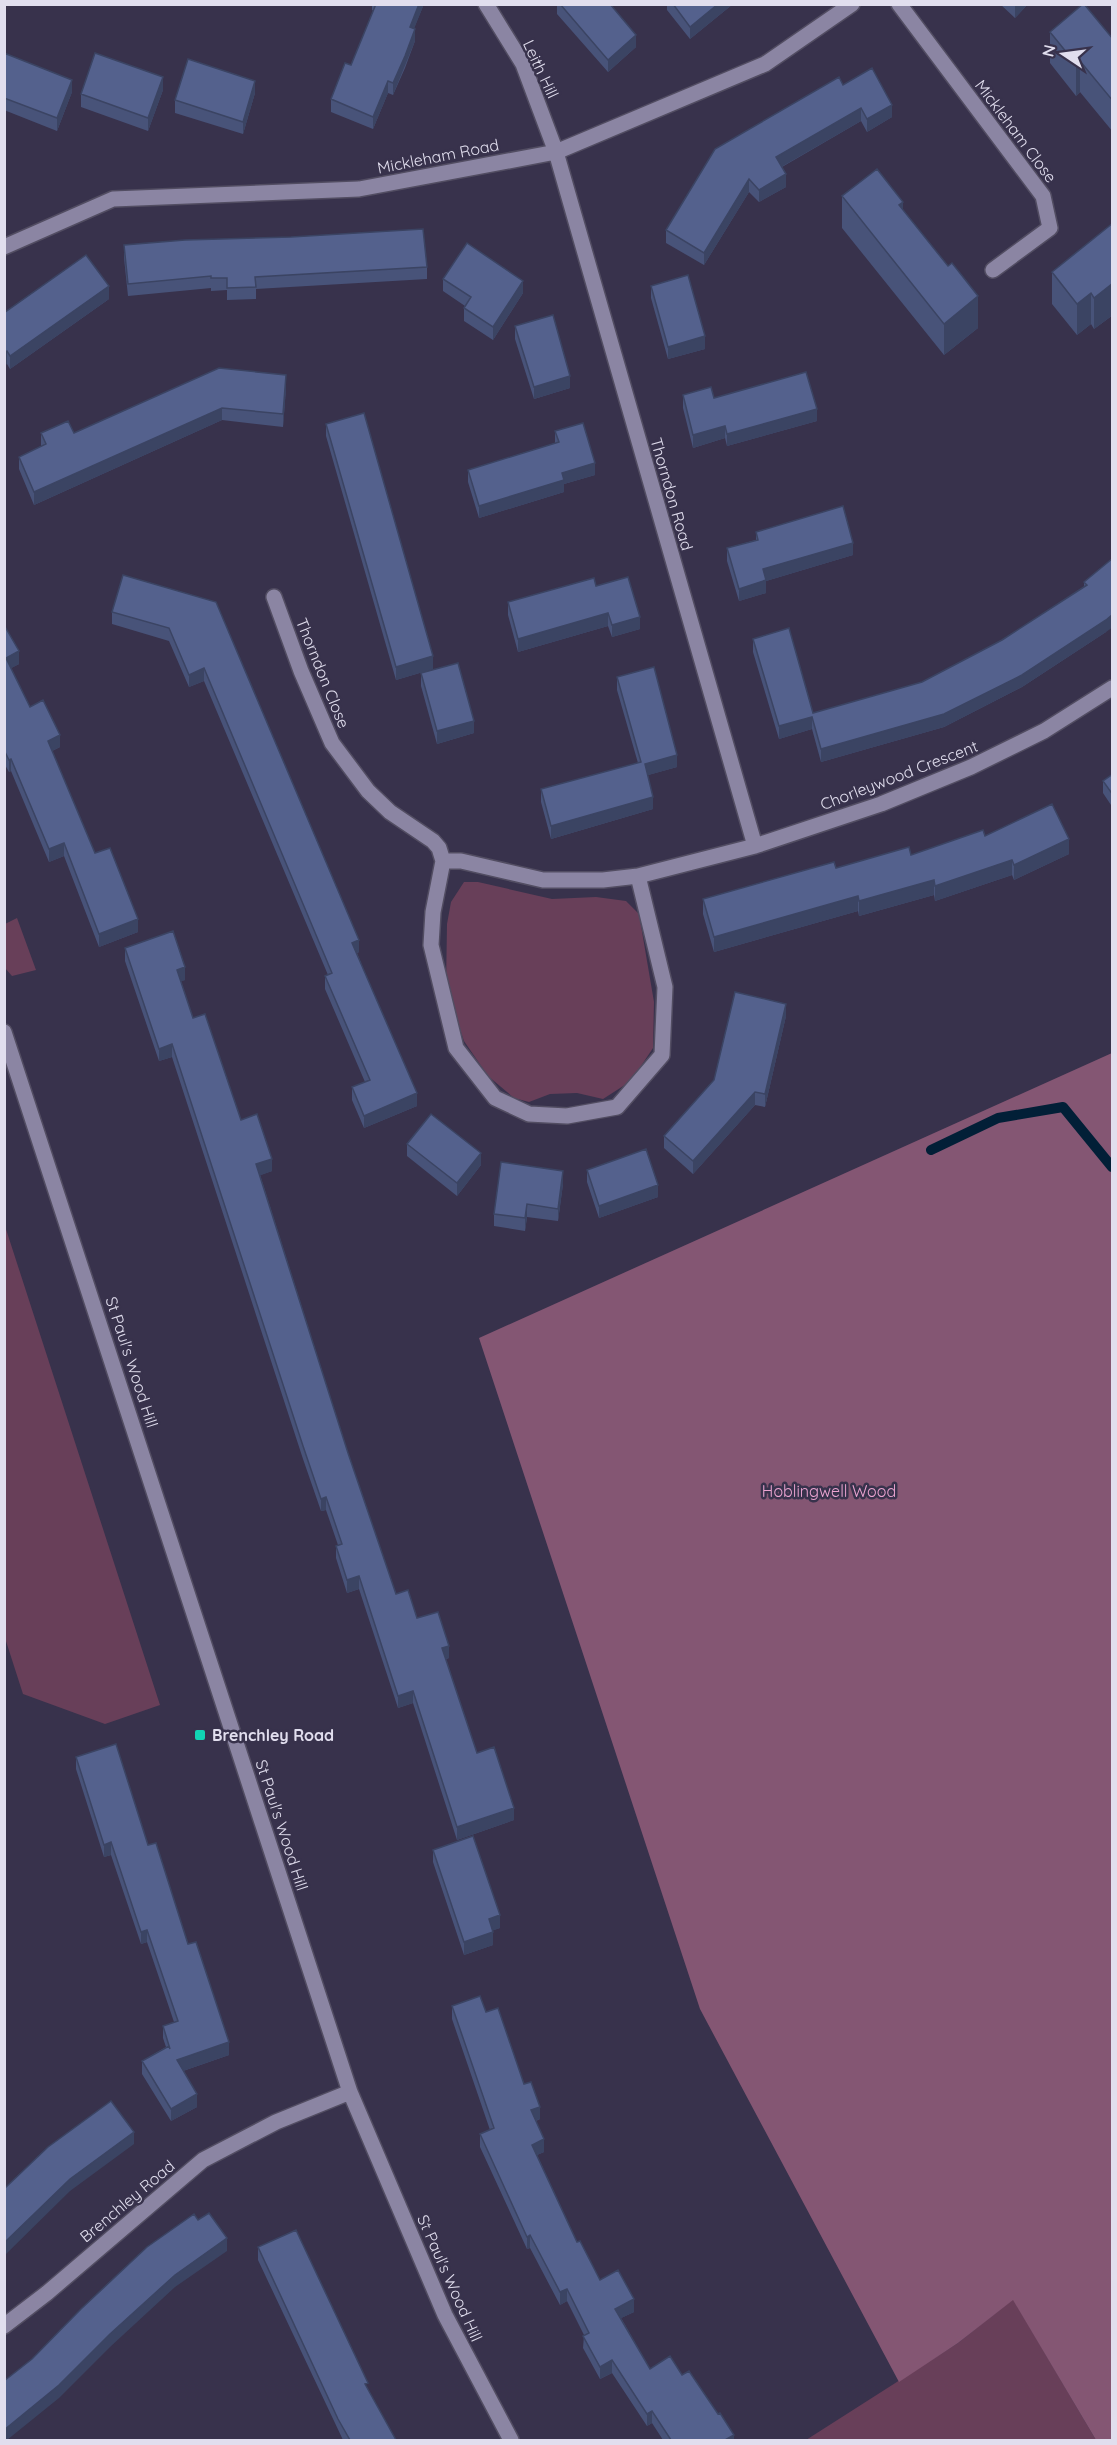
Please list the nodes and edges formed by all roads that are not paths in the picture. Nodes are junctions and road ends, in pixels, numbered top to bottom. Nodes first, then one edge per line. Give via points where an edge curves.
1 (486, 4) edge
2 (852, 4) edge
3 (898, 4) edge
4 (556, 152) junction
5 (4, 247) edge
6 (993, 270) dead end
7 (274, 597) dead end
8 (1113, 688) edge
9 (755, 846) junction
10 (443, 861) junction
11 (638, 876) junction
12 (4, 1032) edge
13 (350, 2092) junction
14 (4, 2326) edge
15 (511, 2440) edge

1 - 4 street, Leith Hill via 523,64
2 - 4 street, Mickleham Road via 765,64
3 - 6 street, Mickleham Close via 1043,196 1050,228
4 - 5 street, Mickleham Road via 359,189 113,199
4 - 9 street, Thorndon Road
7 - 10 street, Thorndon Close via 332,743 368,791 390,812 434,841
8 - 9 street, Chorleywood Crescent via 1044,731 971,767 891,800
9 - 11 street
10 - 11 street via 467,862 543,880
10 - 11 street via 431,945 456,1048 495,1098 529,1114 567,1116 617,1107 662,1055 665,987
12 - 13 street, St Paul's Wood Hill
13 - 14 street, Brenchley Road via 276,2122 203,2160
13 - 15 street, St Paul's Wood Hill via 445,2315

